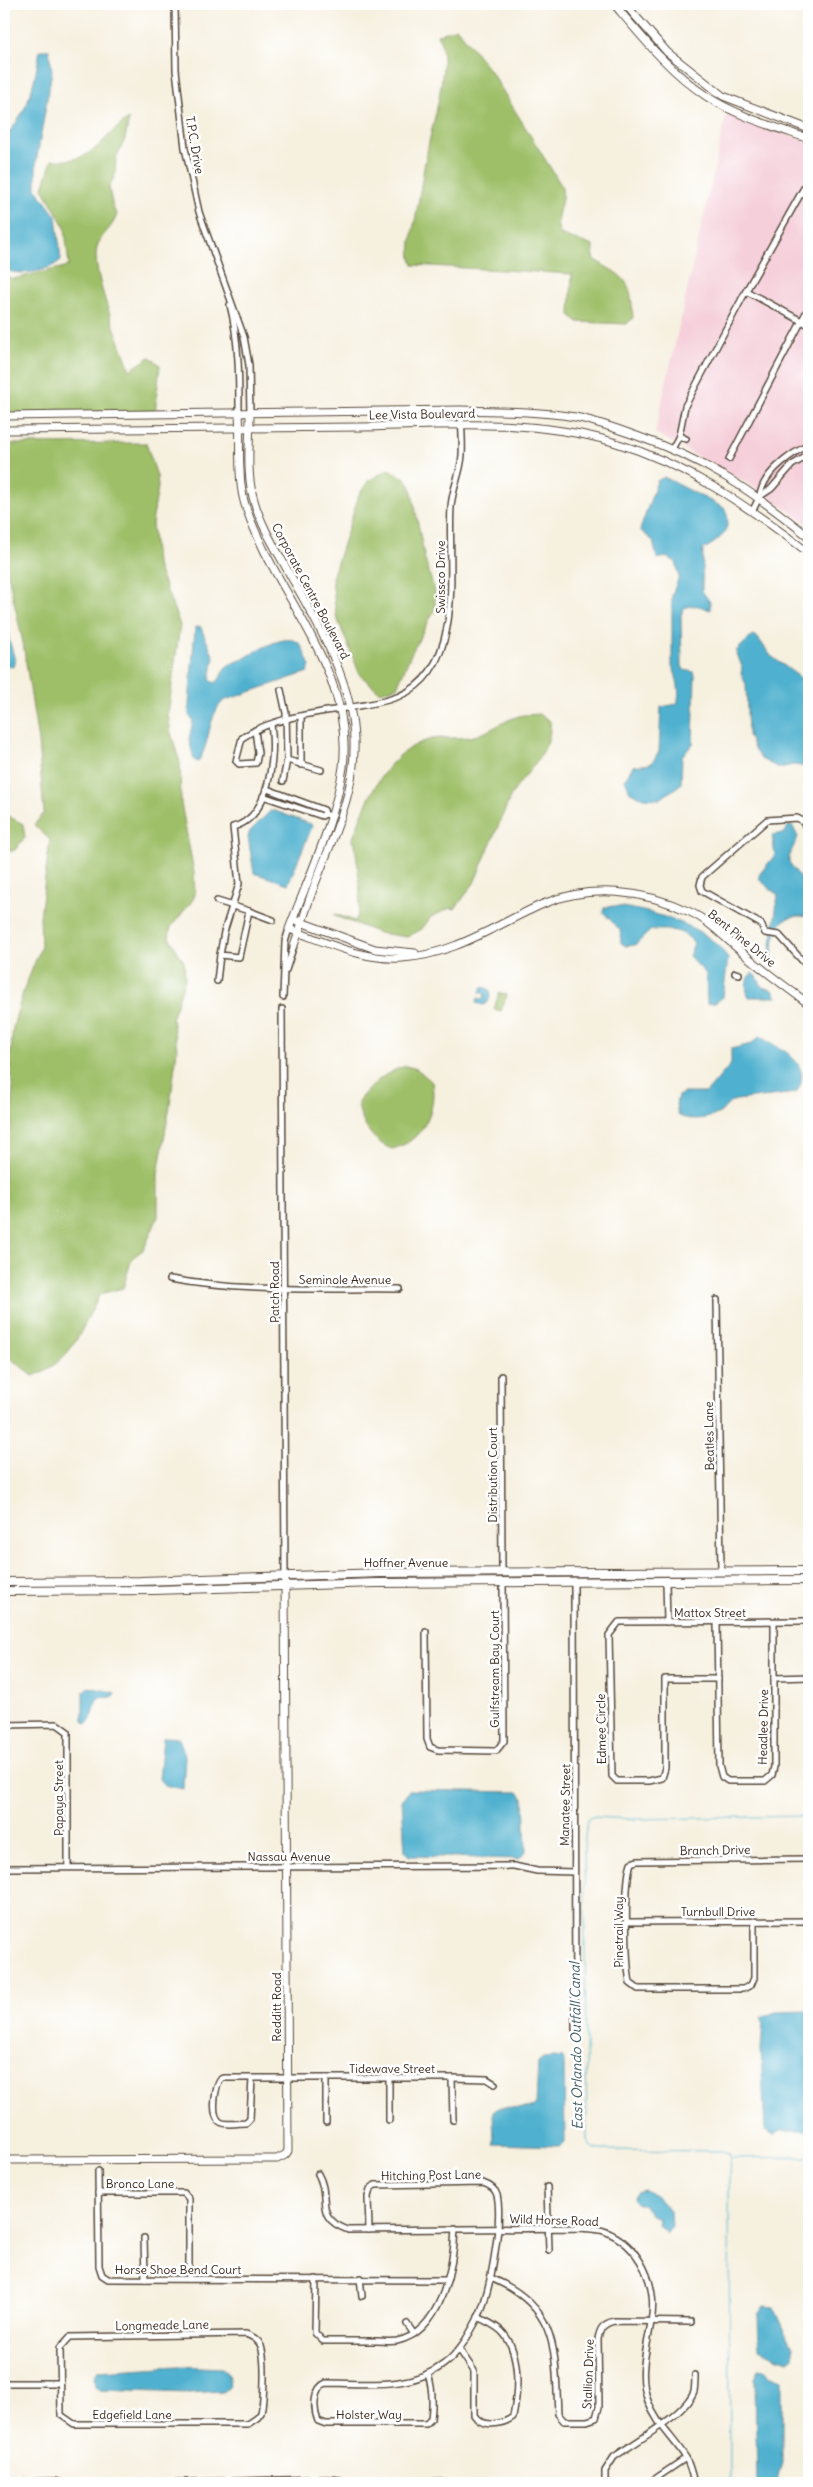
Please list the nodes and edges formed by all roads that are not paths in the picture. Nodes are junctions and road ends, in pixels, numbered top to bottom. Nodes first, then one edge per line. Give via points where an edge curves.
1 (175, 4) edge
2 (614, 4) edge
3 (625, 4) edge
4 (809, 129) edge
5 (809, 139) edge
6 (809, 179) edge
7 (801, 193) junction
8 (809, 197) edge
9 (224, 285) junction
10 (746, 291) junction
11 (809, 307) edge
12 (802, 321) junction
13 (809, 325) edge
14 (461, 410) junction
15 (239, 414) junction
16 (250, 414) junction
17 (112, 415) junction
18 (4, 416) edge
19 (461, 424) junction
20 (250, 427) junction
21 (240, 428) junction
22 (113, 429) junction
23 (4, 430) edge
24 (679, 436) junction
25 (686, 439) dead end
26 (809, 445) edge
27 (672, 448) junction
28 (809, 455) edge
29 (728, 459) dead end
30 (761, 496) junction
31 (753, 510) junction
32 (809, 537) edge
33 (809, 553) edge
34 (281, 690) dead end
35 (351, 708) junction
36 (340, 710) junction
37 (301, 717) junction
38 (285, 720) junction
39 (271, 725) junction
40 (255, 730) junction
41 (286, 760) junction
42 (301, 765) junction
43 (321, 770) dead end
44 (283, 781) dead end
45 (267, 789) junction
46 (263, 796) junction
47 (328, 815) junction
48 (341, 820) junction
49 (809, 831) edge
50 (217, 901) dead end
51 (232, 906) junction
52 (249, 911) junction
53 (293, 919) junction
54 (273, 920) dead end
55 (302, 923) junction
56 (289, 929) junction
57 (299, 932) junction
58 (294, 946) joint
59 (428, 954) junction
60 (220, 955) junction
61 (809, 968) edge
62 (284, 978) junction
63 (217, 981) dead end
64 (283, 997) dead end
65 (809, 1004) edge
66 (282, 1009) dead end
67 (170, 1279) dead end
68 (284, 1289) junction
69 (400, 1289) dead end
70 (717, 1300) dead end
71 (501, 1376) dead end
72 (809, 1570) edge
73 (721, 1571) junction
74 (655, 1572) junction
75 (502, 1573) junction
76 (537, 1573) junction
77 (285, 1576) junction
78 (181, 1580) junction
79 (809, 1580) edge
80 (43, 1581) junction
81 (112, 1581) junction
82 (666, 1581) junction
83 (4, 1582) edge
84 (473, 1582) junction
85 (503, 1582) junction
86 (574, 1582) junction
87 (600, 1582) junction
88 (4, 1585) edge
89 (285, 1586) junction
90 (146, 1590) junction
91 (4, 1591) edge
92 (80, 1591) junction
93 (667, 1622) junction
94 (717, 1622) junction
95 (774, 1622) junction
96 (809, 1622) edge
97 (613, 1628) joint
98 (426, 1632) dead end
99 (809, 1677) edge
100 (774, 1678) junction
101 (718, 1679) junction
102 (4, 1725) edge
103 (809, 1860) edge
104 (286, 1866) junction
105 (68, 1867) junction
106 (4, 1868) edge
107 (574, 1872) junction
108 (628, 1872) joint
109 (754, 1921) junction
110 (809, 1921) edge
111 (628, 1922) junction
112 (575, 2029) dead end
113 (252, 2078) junction
114 (288, 2078) junction
115 (326, 2078) junction
116 (389, 2078) junction
117 (452, 2078) junction
118 (495, 2084) dead end
119 (390, 2120) dead end
120 (453, 2120) dead end
121 (326, 2122) dead end
122 (4, 2162) edge
123 (98, 2172) dead end
124 (318, 2174) dead end
125 (547, 2187) dead end
126 (98, 2192) junction
127 (455, 2228) junction
128 (497, 2228) junction
129 (548, 2228) junction
130 (369, 2230) junction
131 (144, 2238) dead end
132 (548, 2250) dead end
133 (360, 2278) junction
134 (491, 2278) junction
135 (145, 2279) junction
136 (189, 2279) junction
137 (316, 2279) junction
138 (447, 2280) junction
139 (362, 2296) dead end
140 (478, 2317) junction
141 (652, 2321) junction
142 (692, 2322) dead end
143 (407, 2324) dead end
144 (414, 2334) junction
145 (459, 2349) junction
146 (428, 2374) junction
147 (695, 2375) dead end
148 (4, 2383) edge
149 (60, 2383) junction
150 (263, 2383) joint
151 (659, 2425) junction
152 (686, 2458) junction
153 (328, 2481) edge
154 (9, 2483) edge
155 (37, 2483) edge
156 (62, 2483) edge
157 (152, 2483) edge
158 (179, 2483) edge
159 (348, 2483) edge
160 (417, 2483) edge
161 (514, 2483) edge
162 (605, 2483) edge
163 (650, 2483) edge
164 (694, 2483) edge

1 - 9 street, T.P.C. Drive via 176,70 184,148 199,212
2 - 5 street via 668,66 707,96 757,120
3 - 4 street via 667,52 723,96
6 - 7 street
7 - 8 street
7 - 10 street
9 - 15 street, T.P.C. Drive via 234,320 239,365
9 - 16 street, T.P.C. Drive via 244,337 249,365
10 - 12 street
10 - 24 street via 685,406
11 - 12 street
12 - 13 street
12 - 29 street
14 - 16 street, Lee Vista Boulevard
14 - 19 street, Swissco Drive
14 - 27 street, Lee Vista Boulevard via 575,417
15 - 16 street, Lee Vista Boulevard
15 - 17 street, Lee Vista Boulevard
15 - 21 street, Corporate Centre Boulevard
16 - 20 street, Corporate Centre Boulevard
17 - 18 street, Lee Vista Boulevard
17 - 22 street
19 - 20 street, Lee Vista Boulevard
19 - 31 street, Lee Vista Boulevard via 534,427 572,432 614,443 700,477
19 - 35 street, Swissco Drive via 462,457 452,489 450,619 445,639 428,673 410,690 390,699
20 - 21 street, Lee Vista Boulevard
20 - 35 street, Corporate Centre Boulevard via 252,495 262,523 322,633 340,672
21 - 22 street, Lee Vista Boulevard
21 - 36 street, Corporate Centre Boulevard via 243,496 253,527 334,682
22 - 23 street, Lee Vista Boulevard
24 - 25 street
24 - 27 street
26 - 30 street via 796,451 779,466 762,489
27 - 30 street, Lee Vista Boulevard
28 - 30 street via 792,465
30 - 31 street
30 - 32 street, Lee Vista Boulevard
31 - 33 street, Lee Vista Boulevard
34 - 38 street
35 - 36 street, Swissco Drive
35 - 48 street, Corporate Centre Boulevard via 354,740 352,777
36 - 37 street, Swissco Drive
36 - 47 street, Corporate Centre Boulevard via 344,737 342,767
37 - 38 street, Swissco Drive
37 - 42 street
38 - 39 street, Swissco Drive
38 - 41 street
39 - 40 street, Swissco Drive
39 - 45 street via 273,757
40 - 40 street via 242,738 236,761 239,764 256,763
41 - 42 street
41 - 44 street
42 - 43 street
45 - 46 street
45 - 47 street via 324,810
46 - 47 street via 322,816
46 - 51 street via 241,825 233,827 239,884
47 - 48 street
47 - 53 street, Corporate Centre Boulevard
48 - 55 street, Corporate Centre Boulevard
49 - 61 street via 797,818 767,820 702,877 700,885 702,891 760,924 765,933 779,935
50 - 51 street
51 - 52 street
51 - 60 street
52 - 54 street
52 - 60 street via 239,956
53 - 55 street, Bent Pine Drive
53 - 56 street, Corporate Centre Boulevard
55 - 57 street, Corporate Centre Boulevard
55 - 59 street, Bent Pine Drive via 374,949
56 - 57 street, Bent Pine Drive
56 - 62 street, Corporate Centre Boulevard via 285,942
57 - 58 street, Corporate Centre Boulevard
57 - 59 street, Bent Pine Drive via 375,957 403,958
58 - 62 street, Corporate Centre Boulevard
59 - 65 street, Bent Pine Drive via 472,939 544,904 611,891 648,896 690,912 716,928
60 - 63 street
62 - 64 street, Corporate Centre Boulevard
66 - 68 street, Patch Road
67 - 68 street, Seminole Avenue via 213,1287
68 - 69 street, Seminole Avenue
68 - 77 street, Patch Road
70 - 73 street, Beatles Lane
71 - 75 street, Distribution Court
72 - 73 main road, Hoffner Avenue
73 - 74 main road, Hoffner Avenue
73 - 82 main road via 715,1575 677,1575
74 - 76 main road, Hoffner Avenue
74 - 87 main road via 648,1577 606,1578
75 - 76 main road, Hoffner Avenue
75 - 77 main road, Hoffner Avenue
75 - 84 main road
76 - 85 main road
77 - 78 main road, Hoffner Avenue
77 - 89 street, Redditt Road
78 - 81 main road, Hoffner Avenue
78 - 90 main road via 171,1586
79 - 82 main road, Hoffner Avenue
80 - 81 main road, Hoffner Avenue
80 - 83 main road, Hoffner Avenue
80 - 88 main road via 36,1585
81 - 92 main road via 106,1585 90,1585
82 - 87 main road, Hoffner Avenue
82 - 93 street
84 - 85 main road, Hoffner Avenue
84 - 89 main road, Hoffner Avenue
85 - 86 main road, Hoffner Avenue
85 - 98 street, Gulfstream Bay Court via 504,1741 496,1751 438,1750 430,1747 427,1739
86 - 87 main road, Hoffner Avenue
86 - 107 street, Manatee Street
89 - 90 main road, Hoffner Avenue
89 - 104 street, Redditt Road
90 - 92 main road, Hoffner Avenue
91 - 92 main road, Hoffner Avenue
93 - 94 street, Mattox Street
93 - 97 street, Mattox Street via 619,1622
94 - 95 street, Mattox Street
94 - 101 street, Headlee Drive
95 - 96 street, Mattox Street
95 - 100 street, Headlee Drive
97 - 101 street, Edmee Circle via 609,1635 611,1766 612,1776 617,1781 662,1778 665,1768 665,1679
99 - 100 street
100 - 101 street, Headlee Drive via 774,1767 772,1775 765,1781 728,1781 722,1777 719,1766
102 - 105 street, Papaya Street via 57,1724 66,1729 69,1737
103 - 108 street, Branch Drive via 637,1861 631,1863
104 - 105 street, Nassau Avenue
104 - 107 street, Nassau Avenue via 514,1866 537,1871
104 - 114 street, Redditt Road
105 - 106 street, Nassau Avenue
107 - 112 street, Manatee Street
108 - 111 street, Pinetrail Way
109 - 110 street, Turnbull Drive
109 - 111 street, Turnbull Drive
109 - 111 street, Pinetrail Way via 754,1978 751,1985 743,1989 638,1989 630,1983
113 - 113 street, Tidewave Street via 224,2078 216,2084 215,2116 218,2120 246,2123 250,2119
113 - 114 street, Tidewave Street
114 - 115 street, Tidewave Street
114 - 122 street, Redditt Road via 288,2147 282,2158
115 - 116 street, Tidewave Street
115 - 121 street
116 - 117 street, Tidewave Street
116 - 119 street
117 - 118 street, Tidewave Street via 487,2078
117 - 120 street
123 - 126 street, Horse Shoe Bend Court
124 - 130 street, Wild Horse Road via 323,2182 323,2205 328,2219 348,2230
125 - 129 street
126 - 135 street, Horse Shoe Bend Court via 99,2266 102,2275 108,2280
126 - 136 street, Bronco Lane via 184,2194 189,2199
127 - 128 street, Wild Horse Road
127 - 130 street, Wild Horse Road
127 - 138 street
128 - 129 street, Wild Horse Road
128 - 130 street, Hitching Post Lane via 497,2194 491,2186 474,2183 376,2185 370,2189 368,2197
128 - 134 street, Holster Way
129 - 132 street
129 - 141 street, Wild Horse Road via 604,2231 634,2251 650,2283
131 - 135 street
133 - 137 street, Horse Shoe Bend Court
133 - 138 street, Horse Shoe Bend Court
133 - 139 street
134 - 140 street, Holster Way
134 - 141 street, Stallion Drive via 526,2297 545,2325 556,2356 558,2414 564,2421 587,2422 596,2418 599,2407 598,2339 605,2324
135 - 136 street, Horse Shoe Bend Court
136 - 137 street, Horse Shoe Bend Court
137 - 144 street via 315,2333 323,2341 396,2341
138 - 144 street via 436,2308
140 - 145 street, Holster Way
140 - 145 street via 504,2333 512,2346 516,2366 514,2417 507,2422 493,2423 482,2423 477,2419 474,2415 474,2371
141 - 142 street
141 - 151 street, Wild Horse Road via 642,2368 648,2401
143 - 144 street
145 - 146 street, Holster Way
146 - 146 street, Holster Way via 410,2381 320,2385 316,2391 315,2415 318,2421 326,2424 426,2424 431,2419 432,2408 432,2386
147 - 151 street via 694,2391 684,2405
148 - 149 street
149 - 150 street, Edgefield Lane via 62,2415 74,2424 248,2424 260,2413
149 - 150 street, Longmeade Lane via 60,2348 70,2338 246,2334 256,2339 261,2347
151 - 152 street, Wild Horse Road
151 - 162 street via 614,2457 605,2471
152 - 163 street
152 - 164 street, Wild Horse Road
153 - 158 street
153 - 159 street
154 - 155 street
155 - 156 street
157 - 158 street
160 - 161 street via 501,2480

